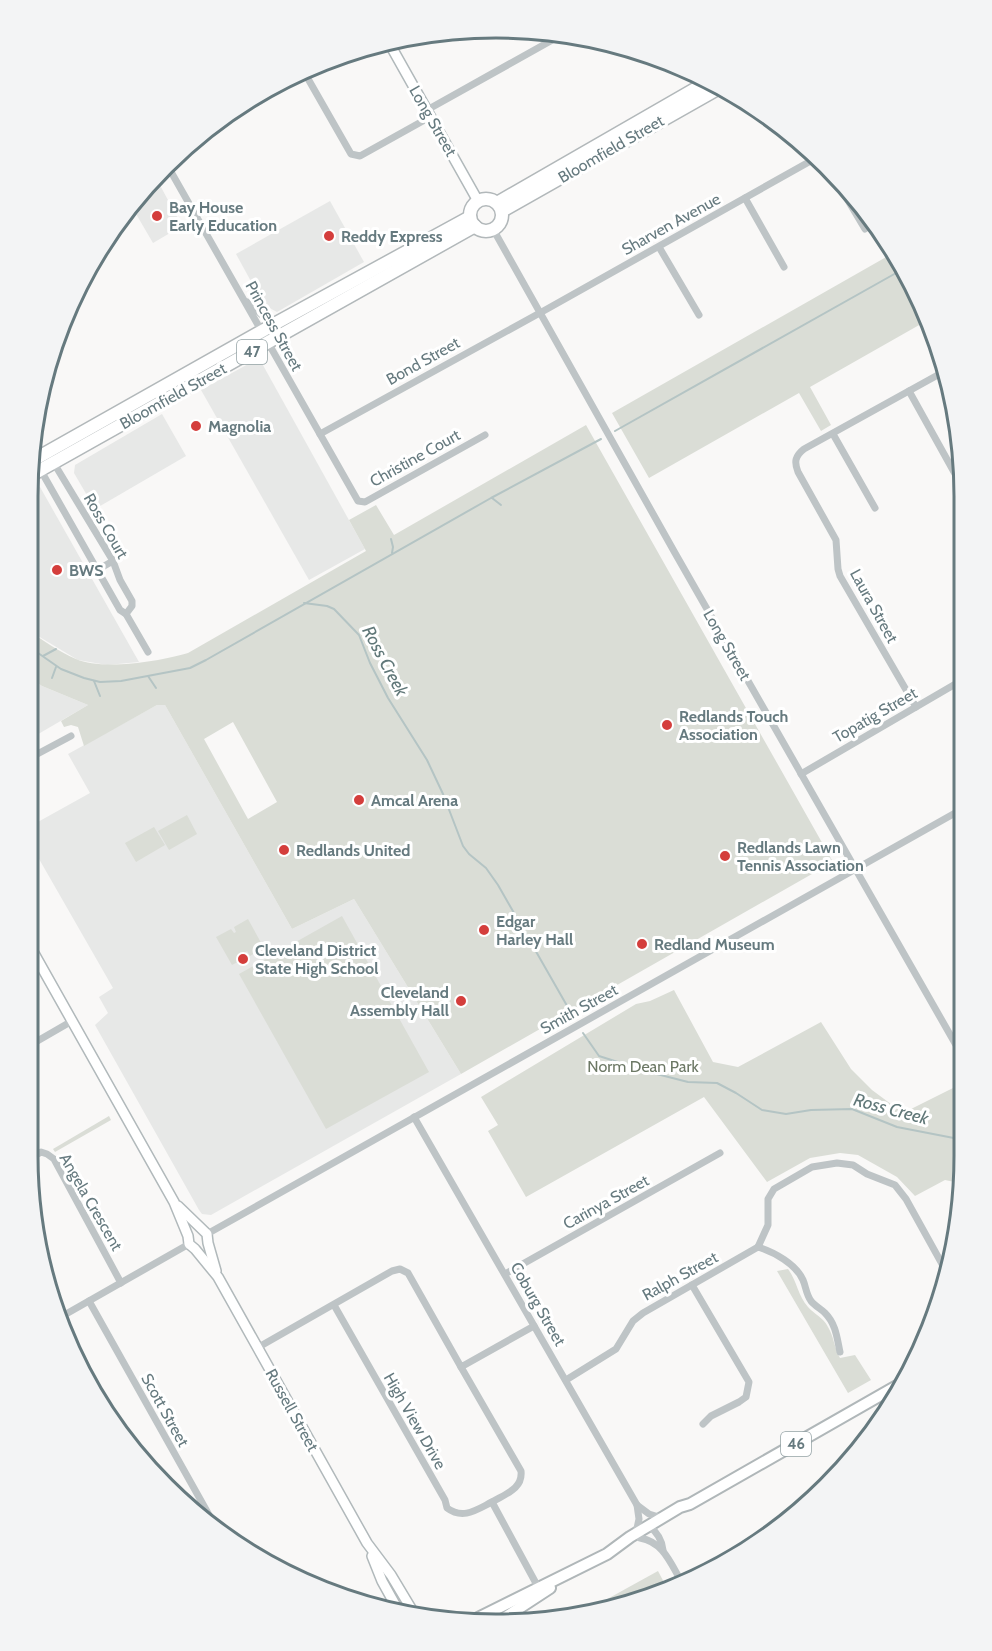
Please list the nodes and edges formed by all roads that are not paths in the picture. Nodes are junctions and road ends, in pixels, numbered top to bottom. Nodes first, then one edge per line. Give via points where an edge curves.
1 (552, 41) edge
2 (393, 49) edge
3 (308, 78) edge
4 (701, 86) edge
5 (712, 92) edge
6 (429, 114) junction
7 (809, 162) edge
8 (171, 173) edge
9 (745, 198) junction
10 (478, 201) junction
11 (850, 205) edge
12 (499, 207) junction
13 (472, 222) junction
14 (493, 229) junction
15 (864, 229) dead end
16 (659, 246) junction
17 (784, 267) dead end
18 (243, 298) junction
19 (540, 313) junction
20 (699, 315) dead end
21 (278, 322) junction
22 (265, 337) junction
23 (938, 375) edge
24 (909, 391) junction
25 (320, 434) junction
26 (833, 434) junction
27 (485, 435) dead end
28 (50, 458) junction
29 (38, 462) edge
30 (38, 471) edge
31 (954, 472) edge
32 (358, 501) joint
33 (875, 508) dead end
34 (113, 561) junction
35 (98, 570) junction
36 (126, 614) junction
37 (148, 652) dead end
38 (954, 686) edge
39 (916, 707) junction
40 (71, 736) dead end
41 (38, 754) edge
42 (801, 774) junction
43 (954, 814) edge
44 (855, 870) junction
45 (38, 961) edge
46 (72, 1021) junction
47 (38, 1041) edge
48 (954, 1042) edge
49 (414, 1117) junction
50 (38, 1153) edge
51 (720, 1153) dead end
52 (174, 1202) junction
53 (205, 1235) junction
54 (191, 1243) junction
55 (758, 1247) junction
56 (942, 1263) edge
57 (505, 1274) junction
58 (218, 1277) junction
59 (121, 1283) junction
60 (692, 1285) junction
61 (89, 1301) junction
62 (334, 1305) junction
63 (66, 1314) edge
64 (534, 1326) junction
65 (257, 1348) junction
66 (840, 1352) dead end
67 (461, 1367) junction
68 (566, 1380) junction
69 (889, 1390) edge
70 (703, 1424) dead end
71 (492, 1502) junction
72 (690, 1504) junction
73 (637, 1505) junction
74 (206, 1510) edge
75 (662, 1518) junction
76 (651, 1528) junction
77 (638, 1536) junction
78 (367, 1543) junction
79 (663, 1550) junction
80 (574, 1572) junction
81 (678, 1576) edge
82 (538, 1587) junction
83 (394, 1602) edge
84 (409, 1605) edge
85 (486, 1614) edge
86 (511, 1614) edge

1 - 6 street
2 - 6 main road, Long Street
3 - 6 street via 351,154 360,156
4 - 12 highway, Bloomfield Street
5 - 12 highway, Bloomfield Street
6 - 10 main road, Long Street
7 - 9 street, Sharven Avenue
8 - 18 street, Princess Street
9 - 16 street, Sharven Avenue
9 - 17 street
10 - 12 highway via 488,199
10 - 13 highway via 472,208
11 - 15 street
12 - 14 highway via 501,222
13 - 14 highway via 484,231
13 - 21 highway, Bloomfield Street / 47
13 - 22 highway, Bloomfield Street / 47
14 - 19 street, Long Street
16 - 19 street, Sharven Avenue
16 - 20 street
18 - 21 street via 263,316
18 - 22 street, Princess Street
19 - 25 street, Bond Street
19 - 42 street, Long Street
21 - 22 highway, Bloomfield Street / 47
22 - 25 street, Princess Street
22 - 28 highway, Bloomfield Street / 47
23 - 24 street, Laura Street
24 - 26 street, Laura Street
24 - 31 street
25 - 32 street, Princess Street
26 - 33 street
26 - 39 street, Laura Street via 799,453 795,465 836,540 840,576
27 - 32 street, Christine Court via 365,502
28 - 29 highway, Bloomfield Street / 47
28 - 34 street, Ross Court
30 - 35 street, Ross Court
34 - 35 street
34 - 36 street, Ross Court via 132,601
35 - 36 street, Ross Court
36 - 37 street, Ross Court
38 - 39 street, Topatig Street
39 - 42 street, Topatig Street
40 - 41 street
42 - 44 street, Long Street
43 - 44 street, Smith Street
44 - 48 street, Long Street
44 - 49 street, Smith Street
45 - 46 main road, Russell Street
46 - 47 street
46 - 52 main road, Russell Street
49 - 53 street, Smith Street
49 - 57 street, Coburg Street
50 - 59 street, Angela Crescent via 54,1159
51 - 57 street, Carinya Street
52 - 53 main road, Russell Street
52 - 54 main road, Russell Street
53 - 54 main road via 202,1249
53 - 54 main road via 194,1229
53 - 58 main road, Russell Street
54 - 58 main road, Russell Street
54 - 59 street
55 - 56 street via 768,1226 768,1199 774,1189 812,1167 837,1163 853,1165 895,1185
55 - 60 street, Ralph Street
55 - 66 street via 792,1266 802,1278 813,1304 825,1313 835,1329
57 - 64 street, Coburg Street
58 - 65 main road, Russell Street
59 - 61 street
60 - 68 street, Ralph Street via 642,1313 616,1349
60 - 70 street via 749,1382 746,1397
61 - 63 street
61 - 74 street, Scott Street
62 - 65 street, High View Drive
62 - 67 street, High View Drive via 400,1269 408,1273
62 - 71 street, High View Drive via 447,1508 466,1515
64 - 67 street
64 - 68 street, Coburg Street
65 - 78 main road, Russell Street
67 - 71 street, High View Drive via 521,1471 518,1486
68 - 73 street, Coburg Street
69 - 72 main road, 46
71 - 82 street
72 - 75 main road, 46
72 - 76 main road, 46
73 - 75 street
73 - 77 street
75 - 76 main road, 46
76 - 77 main road, 46
76 - 79 street
77 - 79 street via 655,1542
77 - 80 main road, 46
78 - 83 main road, Russell Street
78 - 84 main road, Russell Street
79 - 81 street
80 - 82 main road, 46
80 - 86 main road, 46
82 - 85 main road, 46

